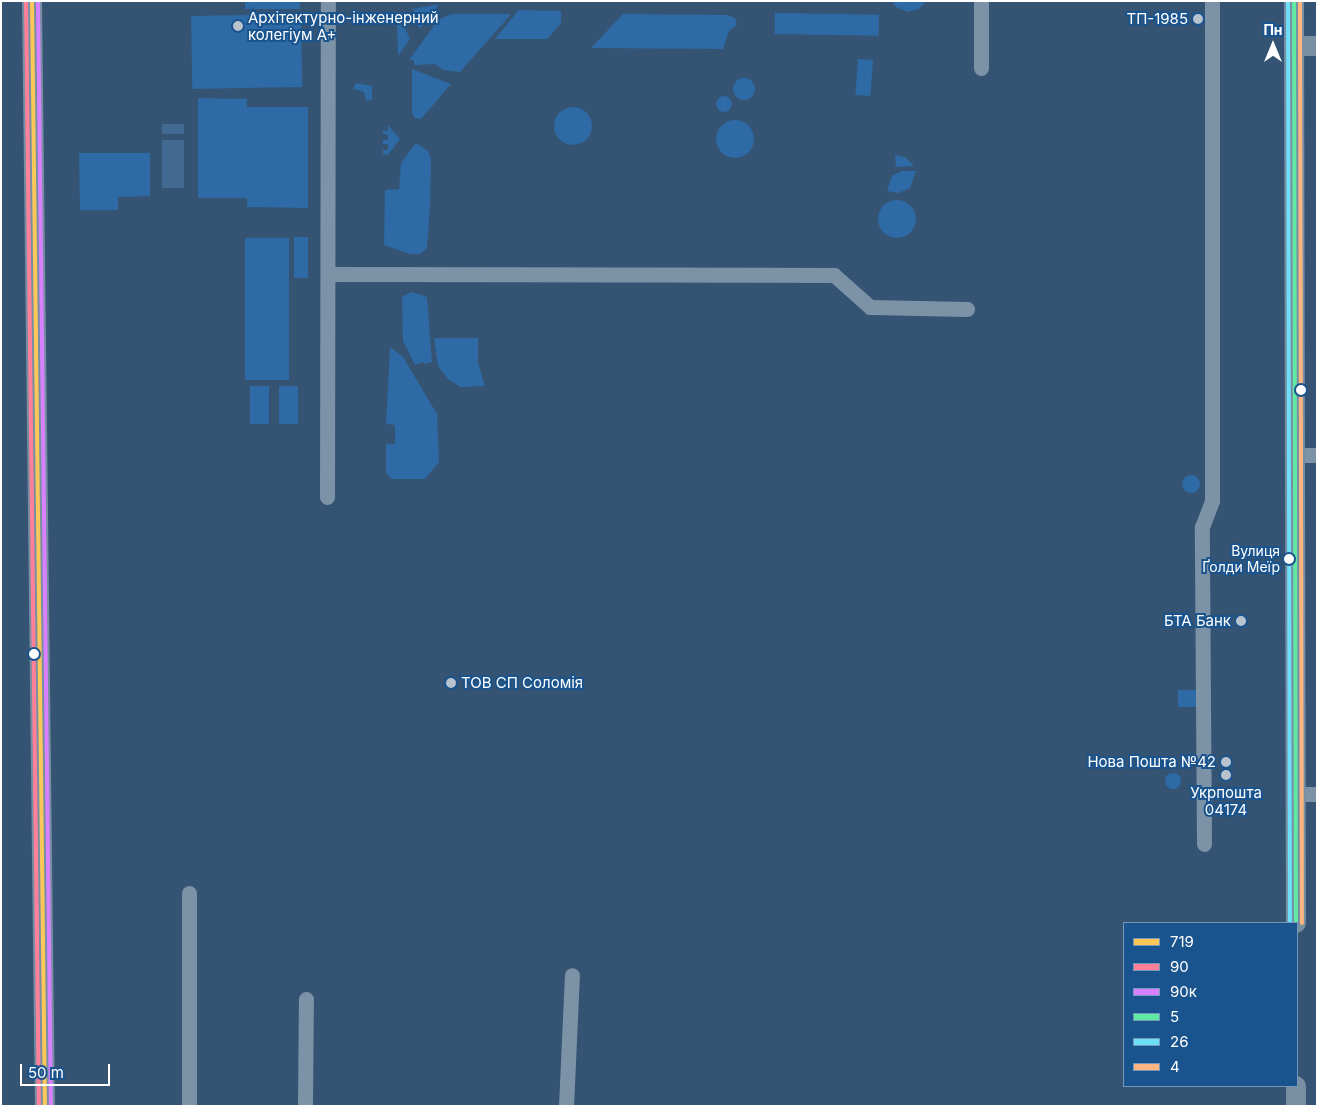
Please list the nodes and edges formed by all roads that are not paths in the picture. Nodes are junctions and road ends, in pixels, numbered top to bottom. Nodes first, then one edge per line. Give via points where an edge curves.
1 (32, 1) edge
2 (328, 1) edge
3 (981, 1) edge
4 (1212, 1) edge
5 (1294, 1) edge
6 (1294, 46) junction
7 (1317, 46) edge
8 (981, 68) dead end
9 (328, 274) junction
10 (967, 309) dead end
11 (1296, 455) junction
12 (1317, 455) edge
13 (327, 497) dead end
14 (1296, 794) junction
15 (1317, 794) edge
16 (1204, 844) dead end
17 (189, 893) dead end
18 (1296, 922) edge
19 (572, 975) dead end
20 (306, 999) dead end
21 (1296, 1087) edge
22 (45, 1106) edge
23 (189, 1106) edge
24 (305, 1106) edge
25 (566, 1106) edge
26 (1296, 1106) edge

1 - 22 street
2 - 9 street
3 - 8 street
4 - 16 street via 1212,501 1202,527
5 - 6 street
6 - 7 street
6 - 11 street
9 - 10 street via 834,275 870,307
9 - 13 street
11 - 12 street
11 - 14 street
14 - 15 street
14 - 18 street
17 - 23 street
19 - 25 street
20 - 24 street
21 - 26 street

